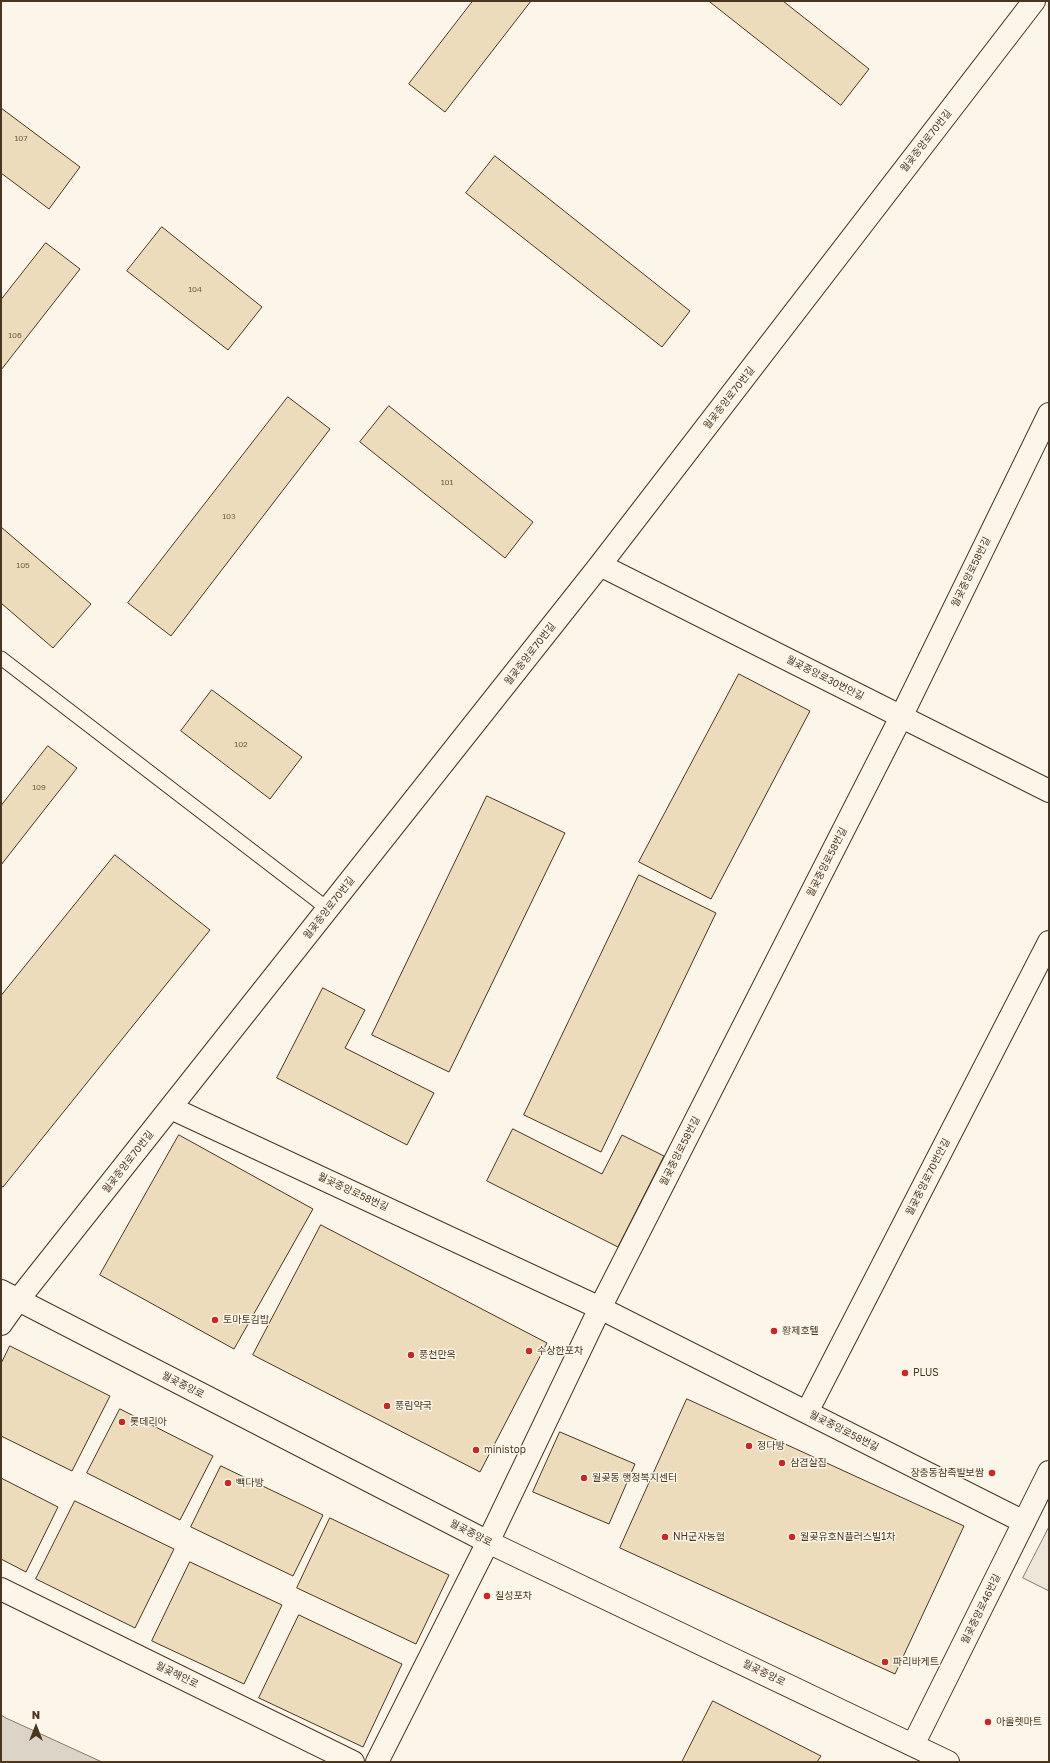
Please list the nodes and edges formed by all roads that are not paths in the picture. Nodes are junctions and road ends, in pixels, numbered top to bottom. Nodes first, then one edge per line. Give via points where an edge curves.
1 (1034, 1) edge
2 (1049, 414) edge
3 (600, 565) junction
4 (1, 658) edge
5 (901, 717) junction
6 (1049, 791) edge
7 (328, 909) junction
8 (1049, 942) edge
9 (171, 1108) junction
10 (9, 1296) edge
11 (600, 1308) junction
12 (1, 1324) edge
13 (807, 1412) junction
14 (1049, 1472) edge
15 (1024, 1522) junction
16 (488, 1542) junction
17 (1, 1589) edge
18 (913, 1745) junction
19 (353, 1762) edge
20 (377, 1762) edge
21 (948, 1762) edge

1 - 3 street, 월곶중앙로70번길
2 - 5 street, 월곶중앙로58번길
3 - 5 street, 월곶중앙로30번안길
3 - 7 street, 월곶중앙로70번길
4 - 7 lane
5 - 6 street, 월곶중앙로30번안길
5 - 11 street, 월곶중앙로58번길
7 - 9 street, 월곶중앙로70번길
8 - 13 street, 월곶중앙로70번안길
9 - 10 street, 월곶중앙로70번길
9 - 11 street, 월곶중앙로58번길
10 - 12 street, 월곶중앙로70번길
10 - 16 street, 월곶중앙로
11 - 13 street, 월곶중앙로58번길
11 - 16 street, 월곶중앙로58번길
13 - 15 street, 월곶중앙로58번길
14 - 15 street, 월곶중앙로46번길
15 - 18 street, 월곶중앙로46번길
16 - 18 street, 월곶중앙로
16 - 20 street, 월곶중앙로58번길
17 - 19 street, 월곶해안로
18 - 21 street, 월곶중앙로

